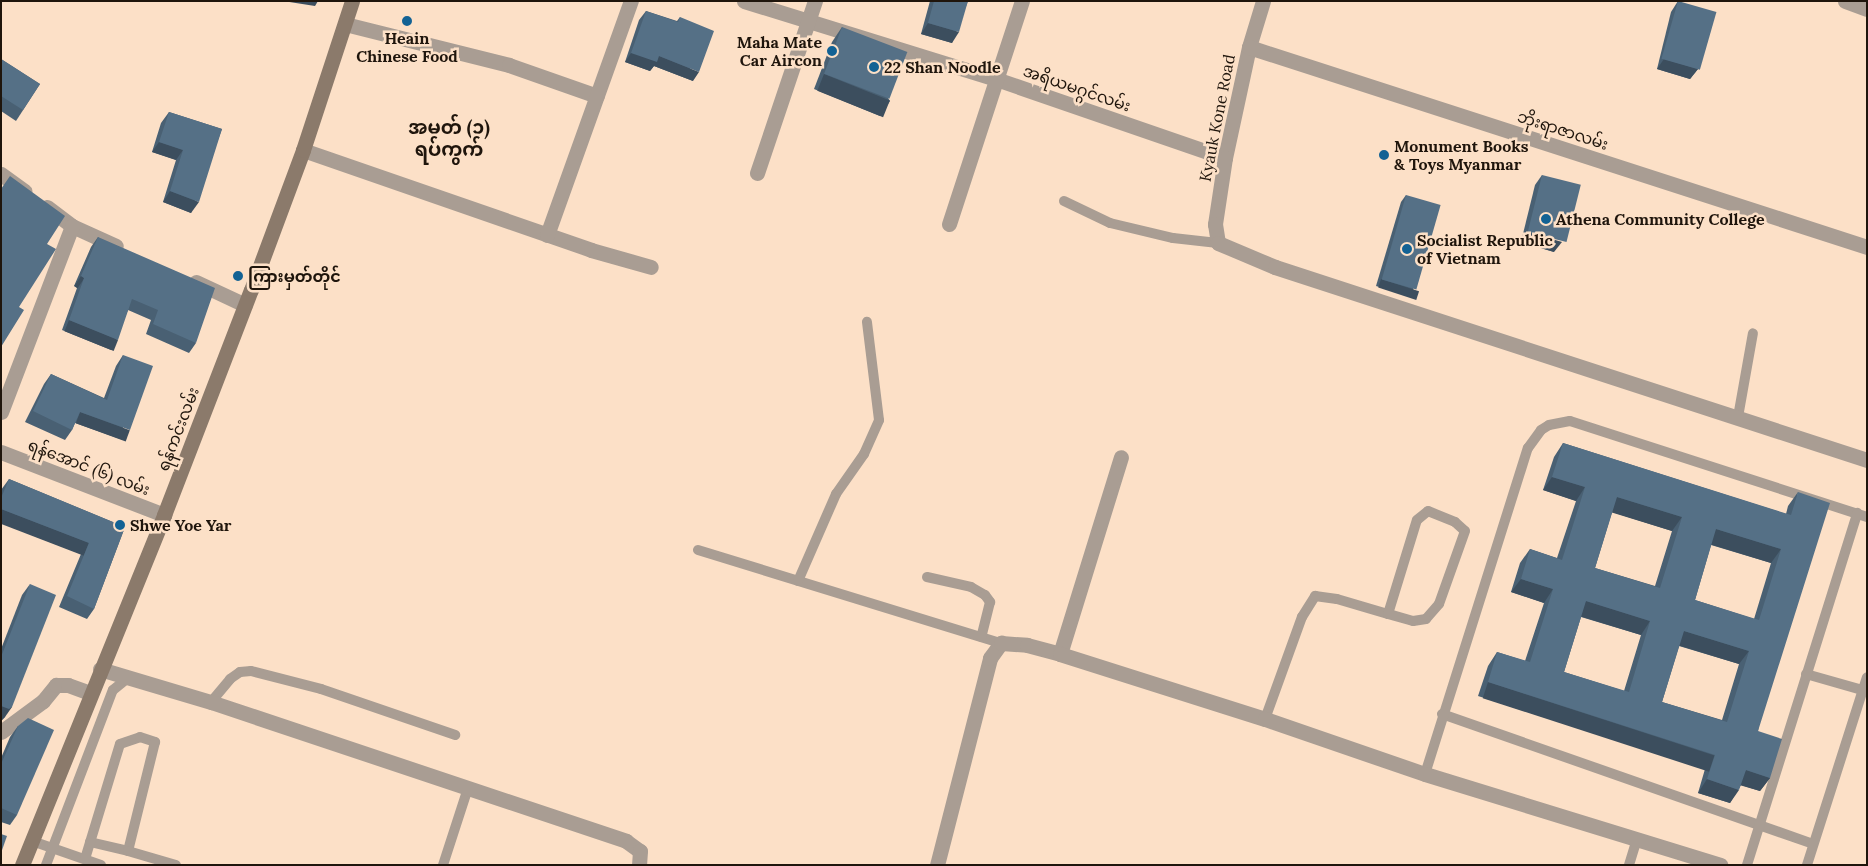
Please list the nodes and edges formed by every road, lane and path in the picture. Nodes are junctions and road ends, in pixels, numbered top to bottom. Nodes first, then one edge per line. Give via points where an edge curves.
1 (363, 1) edge
2 (631, 1) edge
3 (744, 1) edge
4 (814, 1) edge
5 (1022, 1) edge
6 (1263, 1) edge
7 (348, 10) edge
8 (808, 20) junction
9 (1249, 47) junction
10 (996, 79) junction
11 (597, 96) junction
12 (303, 150) junction
13 (1225, 158) junction
14 (757, 172) dead end
15 (1, 174) edge
16 (1064, 201) dead end
17 (949, 224) dead end
18 (72, 226) junction
19 (547, 235) junction
20 (1218, 244) junction
21 (1867, 247) edge
22 (133, 254) edge
23 (651, 267) dead end
24 (185, 277) edge
25 (245, 305) junction
26 (867, 322) dead end
27 (1753, 333) dead end
28 (1, 412) edge
29 (1738, 417) junction
30 (1, 452) edge
31 (1121, 457) dead end
32 (1867, 460) edge
33 (1856, 513) junction
34 (164, 515) junction
35 (1867, 517) edge
36 (698, 550) dead end
37 (927, 577) dead end
38 (798, 581) junction
39 (1388, 614) junction
40 (981, 637) junction
41 (1001, 643) junction
42 (1060, 654) junction
43 (100, 669) junction
44 (1806, 674) junction
45 (129, 677) junction
46 (1867, 677) edge
47 (1862, 690) junction
48 (90, 693) junction
49 (211, 702) junction
50 (1442, 714) junction
51 (1265, 719) junction
52 (1, 732) edge
53 (455, 735) dead end
54 (1425, 774) junction
55 (468, 788) junction
56 (1759, 825) junction
57 (1637, 839) junction
58 (32, 840) junction
59 (90, 842) junction
60 (1814, 844) junction
61 (52, 848) junction
62 (128, 852) junction
63 (86, 859) junction
64 (22, 865) edge
65 (46, 865) edge
66 (101, 865) edge
67 (176, 865) edge
68 (442, 865) edge
69 (639, 865) edge
70 (937, 865) edge
71 (1629, 865) edge
72 (1720, 865) edge
73 (1747, 865) edge
74 (1807, 865) edge

1 - 7 main road
2 - 11 street
3 - 8 street, အရိယမဂ္ဂင်လမ်း
4 - 8 street
5 - 10 street
6 - 9 street, Kyauk Kone Road
7 - 11 street
7 - 12 main road, ရန်ကင်းလမ်း
8 - 10 street, အရိယမဂ္ဂင်လမ်း
8 - 14 street
9 - 13 street, Kyauk Kone Road
9 - 21 street, ဘိုးရာဇာလမ်း
10 - 13 street, အရိယမဂ္ဂင်လမ်း
10 - 17 street
11 - 19 street
12 - 19 street
12 - 25 main road, ရန်ကင်းလမ်း
13 - 20 street, Kyauk Kone Road via 1215,224
15 - 18 street
16 - 20 lane via 1110,223 1173,238
18 - 22 street
18 - 28 street
19 - 23 street
20 - 29 street via 1274,267
24 - 25 street
25 - 34 main road, ရန်ကင်းလမ်း
26 - 38 lane via 878,420 864,454 836,494
27 - 29 lane
29 - 32 street
30 - 34 street, ရန်အောင် (၆) လမ်း
31 - 42 street
33 - 35 lane
33 - 44 lane
33 - 50 lane via 1570,421 1549,425 1541,430 1528,448
34 - 43 main road, ရန်ကင်းလမ်း
36 - 38 lane
37 - 40 lane via 971,588 985,595 990,602
38 - 40 lane
39 - 39 lane via 1413,621 1426,619 1438,604 1465,531 1455,522 1428,511 1417,520
39 - 51 lane via 1315,596 1302,618
40 - 41 lane
41 - 42 street via 1027,645
41 - 70 street via 990,658
42 - 51 street
43 - 45 street
43 - 48 main road, ရန်ကင်းလမ်း
44 - 47 lane
44 - 56 lane
45 - 49 street
45 - 61 lane via 113,690
46 - 47 lane
47 - 60 lane
48 - 52 street via 68,685 56,685 43,701
48 - 58 main road, ရန်ကင်းလမ်း
49 - 53 lane via 230,679 240,672 251,671 321,689
49 - 55 street
50 - 54 lane
50 - 56 lane
51 - 54 street
54 - 57 street
55 - 68 lane
55 - 69 street via 626,841 640,851
56 - 60 lane
56 - 73 lane
57 - 71 lane
57 - 72 street
58 - 61 lane
58 - 64 main road, ရန်ကင်းလမ်း
59 - 62 lane
59 - 62 lane via 120,744 140,737 155,742
59 - 63 lane
60 - 74 lane
61 - 63 lane
61 - 65 lane
62 - 67 lane
63 - 66 lane

